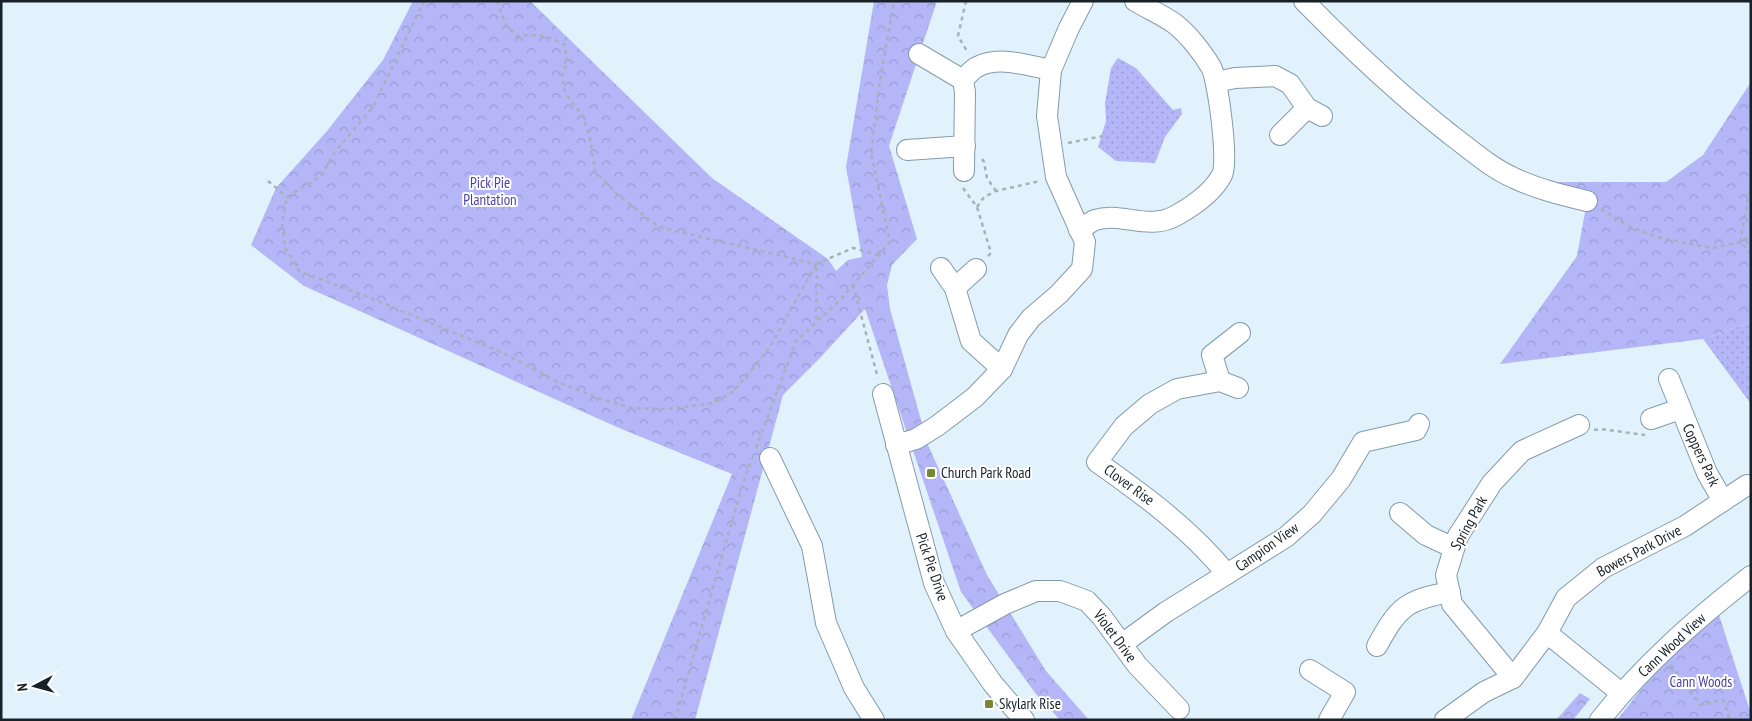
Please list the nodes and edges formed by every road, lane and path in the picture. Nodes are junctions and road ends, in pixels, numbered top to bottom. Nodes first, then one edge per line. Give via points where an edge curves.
1 (424, 1) edge
2 (497, 1) edge
3 (894, 1) edge
4 (966, 1) edge
5 (1083, 1) edge
6 (1135, 1) edge
7 (1304, 1) edge
8 (919, 54) dead end
9 (1051, 70) junction
10 (970, 74) junction
11 (1216, 82) junction
12 (1280, 135) dead end
13 (1103, 136) dead end
14 (964, 146) junction
15 (1052, 146) junction
16 (907, 150) dead end
17 (964, 171) joint
18 (1056, 177) junction
19 (268, 181) dead end
20 (1751, 183) edge
21 (287, 196) junction
22 (1587, 201) joint
23 (977, 207) junction
24 (1079, 230) junction
25 (1751, 236) edge
26 (1740, 242) junction
27 (1751, 253) edge
28 (878, 255) junction
29 (816, 264) junction
30 (941, 268) dead end
31 (976, 269) joint
32 (853, 285) junction
33 (955, 288) junction
34 (816, 322) junction
35 (1240, 333) dead end
36 (1002, 369) junction
37 (1669, 379) dead end
38 (883, 394) joint
39 (1680, 409) junction
40 (1651, 419) joint
41 (1418, 424) dead end
42 (1579, 425) joint
43 (896, 445) junction
44 (770, 458) dead end
45 (1747, 485) dead end
46 (1723, 501) junction
47 (1400, 513) dead end
48 (1454, 548) junction
49 (1228, 574) junction
50 (1751, 576) edge
51 (1450, 592) junction
52 (956, 631) junction
53 (1547, 633) junction
54 (1122, 644) junction
55 (1377, 646) dead end
56 (1662, 652) junction
57 (1310, 670) dead end
58 (1513, 678) junction
59 (1621, 693) junction
60 (1179, 710) dead end
61 (675, 720) edge
62 (874, 720) edge
63 (1024, 720) edge
64 (1328, 720) edge
65 (1445, 720) edge
66 (1600, 720) edge
67 (1730, 720) edge

1 - 21 path via 373,107 334,153 321,176
2 - 29 path via 505,23 516,36 551,37 565,45 567,63 562,74 565,93 583,116 595,170 617,194 659,228
3 - 28 path via 871,153 890,242
4 - 10 path via 958,36
5 - 9 street
6 - 11 street via 1175,24 1190,38 1212,68
7 - 22 street via 1423,113 1476,154 1513,178 1546,191
8 - 10 street
9 - 10 street via 1009,62 990,63
9 - 15 street via 1047,116
10 - 14 street
11 - 12 street via 1274,76 1290,84 1315,112
11 - 24 street via 1224,144 1224,174 1210,190 1176,216 1158,222 1112,218 1095,220
13 - 15 path
14 - 16 street
14 - 17 street
15 - 18 street
17 - 23 path via 958,181
18 - 23 path via 996,191 984,197
18 - 24 street
19 - 21 path
20 - 26 path
21 - 29 path via 282,222 285,247 299,271 492,348 558,382 631,408 667,409 714,403 734,391 770,347
22 - 26 path via 1628,226 1657,237 1713,248
23 - 31 path via 991,253
24 - 36 street via 1085,242 1082,269 1063,300 1031,318 1018,335
25 - 26 path
26 - 27 path
28 - 29 path via 853,248
28 - 32 path
29 - 34 path
30 - 33 street
31 - 33 street
32 - 34 path
32 - 38 path
33 - 36 street via 971,341
34 - 61 path via 796,341 743,483
35 - 49 street, Clover Rise via 1212,355 1229,384 1178,389 1150,404 1124,426 1097,462 1153,501
36 - 43 street via 975,397 937,426 916,439
37 - 39 street, Coppers Park
38 - 43 street, Pick Pie Drive
39 - 40 street, Coppers Park
39 - 46 street, Coppers Park via 1707,473
40 - 42 path via 1654,431 1643,436 1601,429 1584,432
41 - 49 street, Campion View via 1416,430 1363,442 1341,479 1312,514 1286,537
42 - 48 street, Spring Park via 1522,451 1492,483 1458,536
43 - 52 street, Pick Pie Drive via 934,583
44 - 62 street via 812,546 826,623 854,688
45 - 46 street, Bowers Park Drive
46 - 53 street, Bowers Park Drive via 1676,531 1603,568 1566,598
47 - 48 street via 1426,535
48 - 51 street, Spring Park via 1446,575
49 - 54 street, Campion View
50 - 56 street, Cann Wood View
51 - 55 street via 1414,601 1399,611
51 - 58 street, Spring Park via 1452,604
52 - 54 street, Violet Drive via 1036,591 1060,591 1087,601
52 - 63 street, Pick Pie Drive via 993,684
53 - 58 street, Bowers Park Drive
53 - 59 street
54 - 60 street, Violet Drive
56 - 59 street, Cann Wood View
56 - 67 path via 1700,705 1724,700
57 - 64 street via 1345,692
58 - 65 street, Bowers Park Drive via 1484,692
59 - 66 street, Cann Wood View

